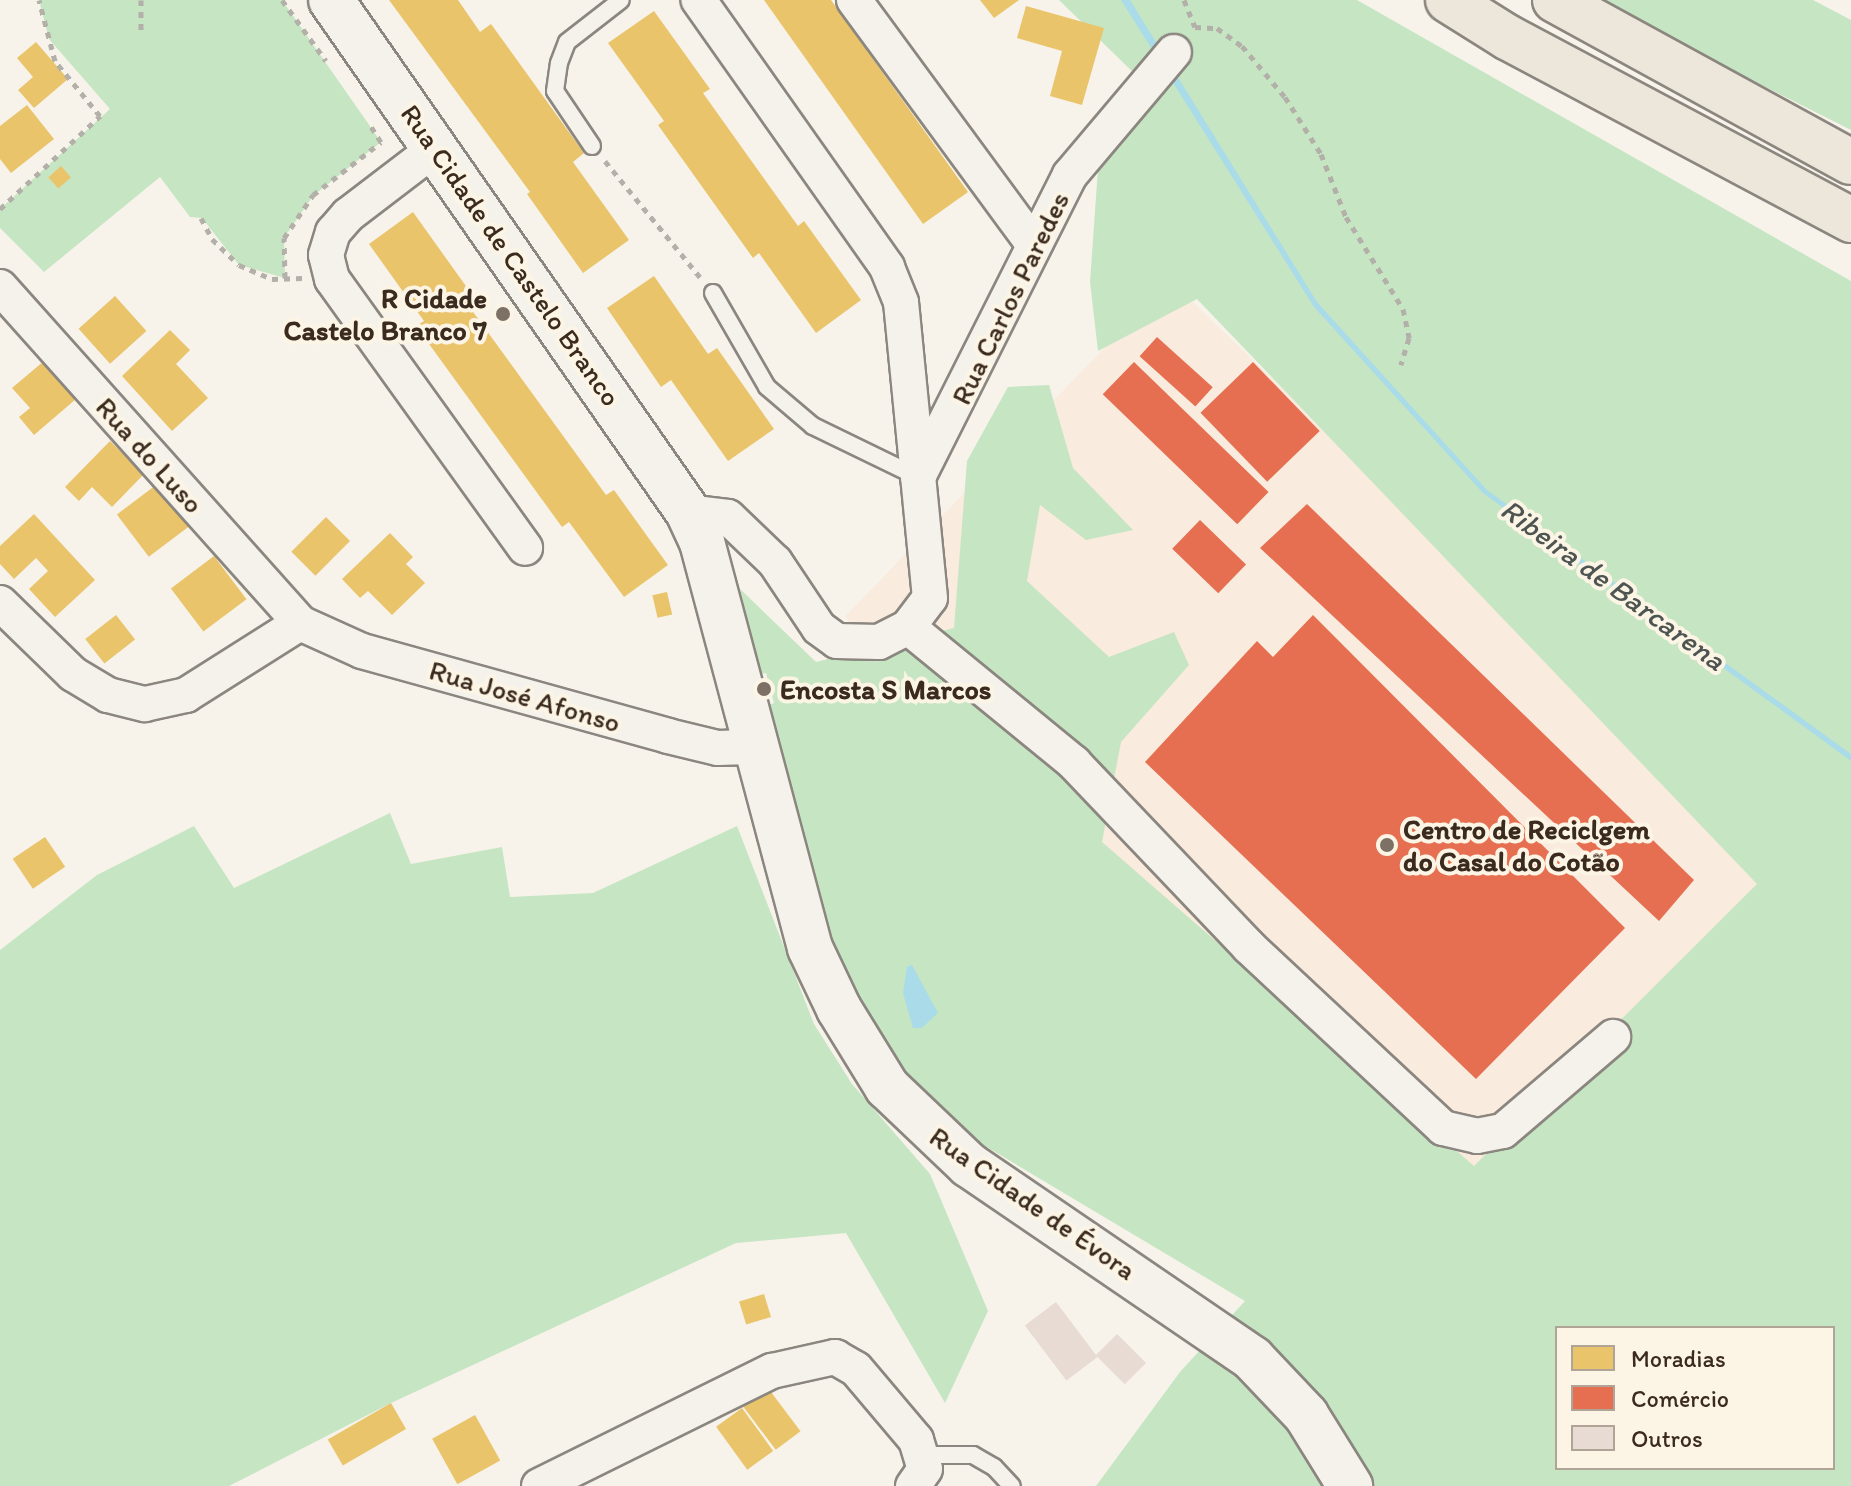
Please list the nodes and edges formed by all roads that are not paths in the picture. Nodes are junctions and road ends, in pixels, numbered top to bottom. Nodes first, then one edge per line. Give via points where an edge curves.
1 (331, 0) edge
2 (621, 0) edge
3 (699, 0) edge
4 (854, 0) edge
5 (1448, 0) edge
6 (1555, 0) edge
7 (1185, 39) road end
8 (592, 146) road end
9 (437, 147) junction
10 (1851, 162) edge
11 (1851, 220) edge
12 (1032, 242) junction
13 (0, 287) edge
14 (713, 293) road end
15 (918, 477) junction
16 (695, 527) junction
17 (525, 548) dead end
18 (0, 603) edge
19 (300, 623) junction
20 (915, 634) junction
21 (756, 747) junction
22 (1613, 1037) dead end
23 (917, 1471) edge
24 (539, 1486) edge
25 (1012, 1486) edge
26 (1350, 1486) edge

1 - 9 street, Rua Cidade de Castelo Branco
2 - 8 lane via 567,42 559,63 555,91
3 - 15 street via 887,267 901,302
4 - 12 street
5 - 11 highway via 1507,37
6 - 10 highway
7 - 12 street, Rua Carlos Paredes via 1070,175
9 - 16 street, Rua Cidade de Castelo Branco
9 - 17 street via 333,232 326,255 332,279
12 - 15 street, Rua Carlos Paredes via 958,406
13 - 19 street, Rua do Luso
14 - 15 lane via 767,387 813,426
15 - 20 street via 930,598
16 - 20 street via 728,517 775,562 819,628 837,641 879,642
16 - 21 street, Rua Cidade de Évora
18 - 19 street via 73,674 108,695 145,704 186,695
19 - 21 street, Rua José Afonso via 362,651 668,736 718,748
20 - 22 street via 1074,763 1248,946 1443,1128 1477,1136 1503,1131
21 - 26 street, Rua Cidade de Évora via 810,948 839,1009 887,1087 969,1165 1252,1358 1314,1425
23 - 24 street via 916,1440 856,1369 835,1357 772,1371
23 - 25 lane via 973,1455

